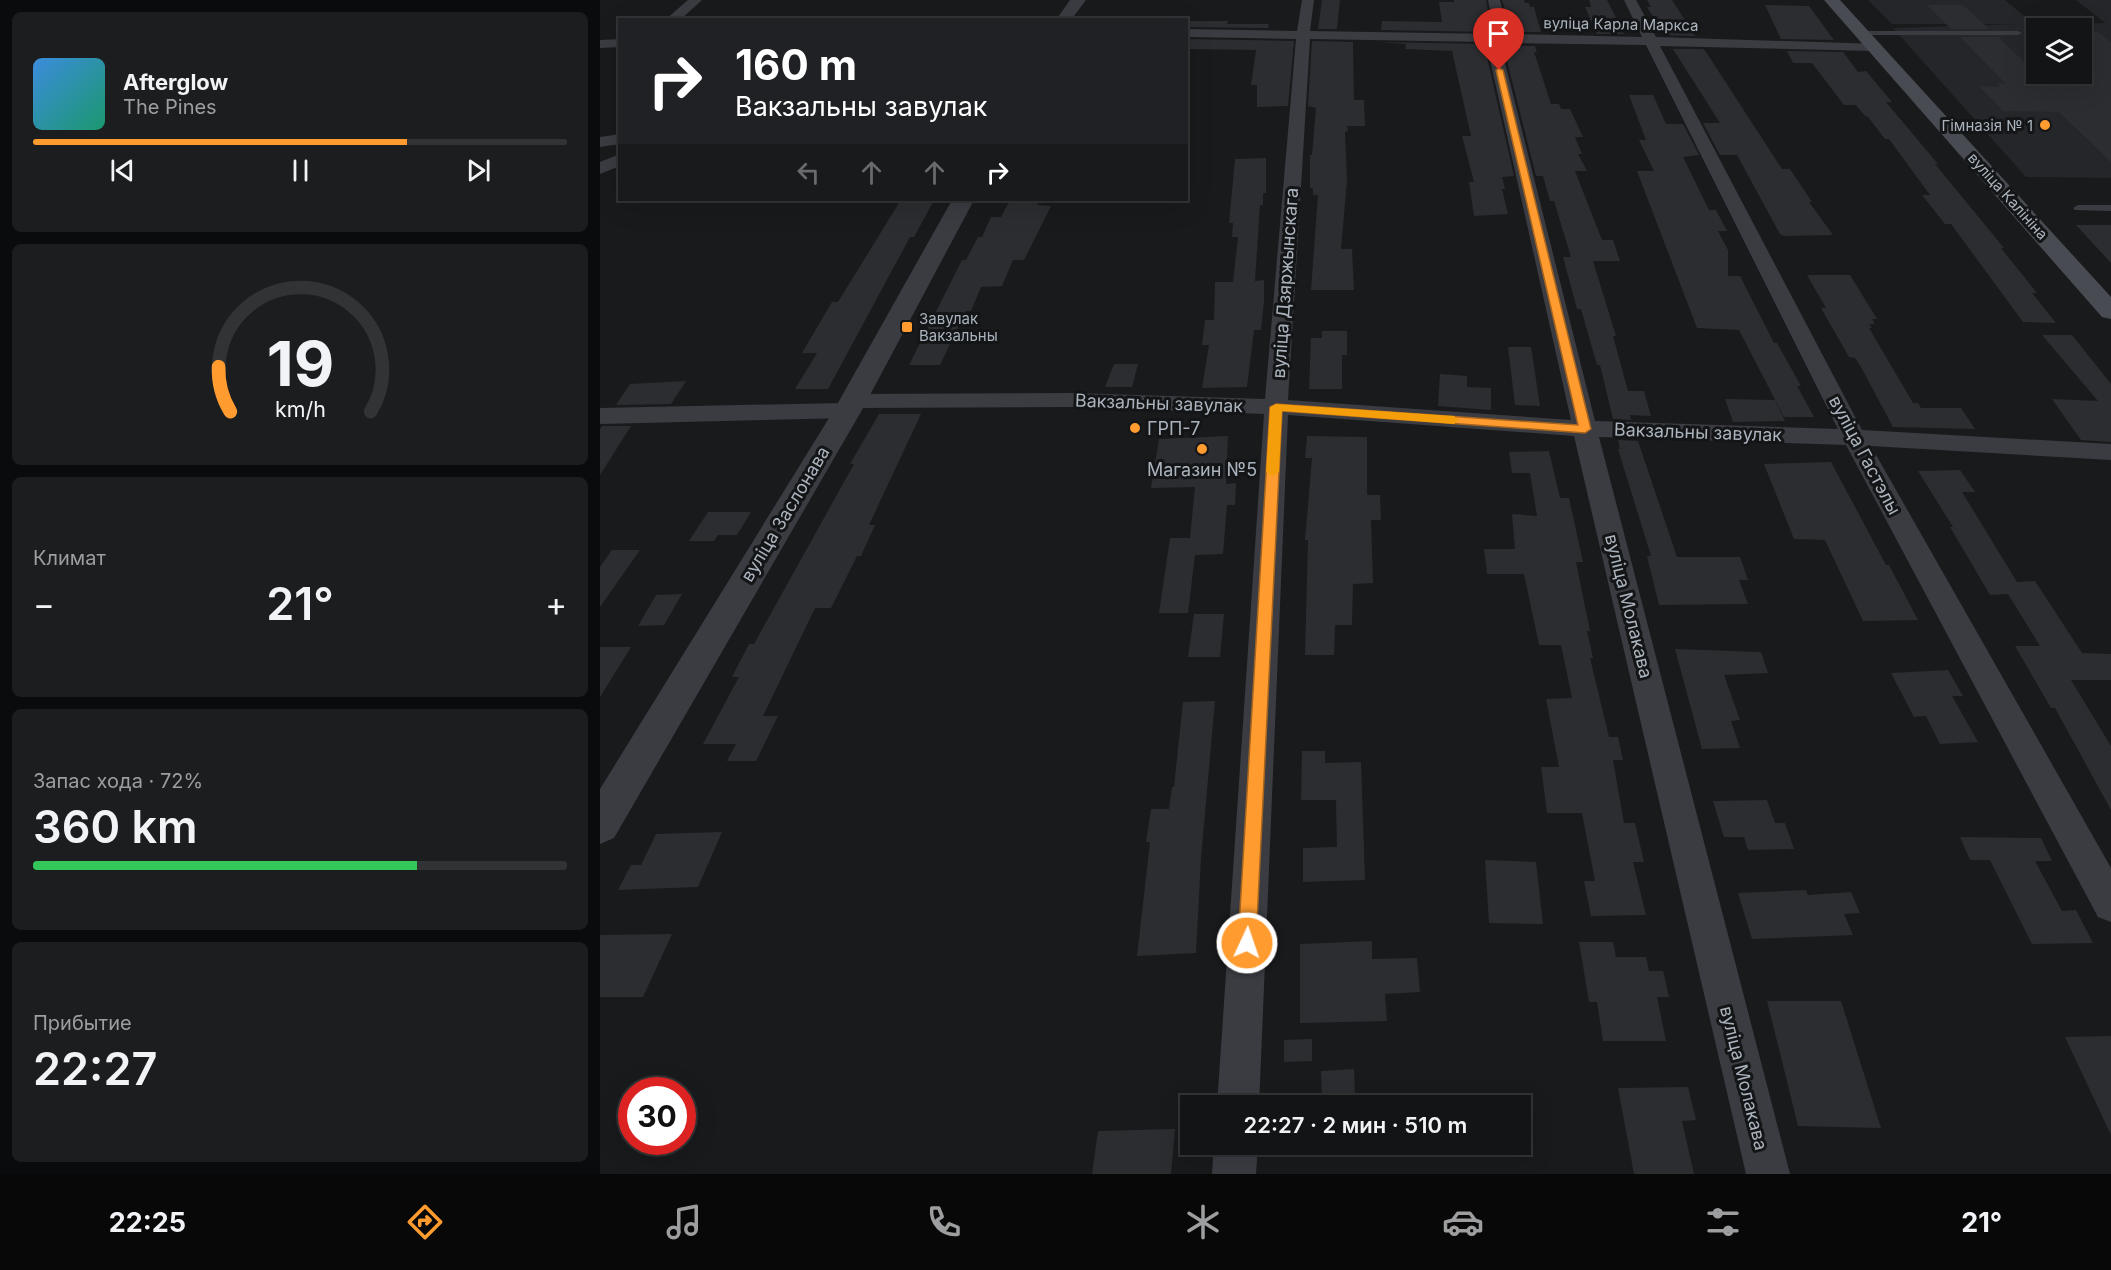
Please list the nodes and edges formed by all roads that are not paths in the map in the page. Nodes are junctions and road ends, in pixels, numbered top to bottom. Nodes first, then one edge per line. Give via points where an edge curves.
1 (696, 0) edge
2 (1078, 0) edge
3 (1308, 0) edge
4 (1494, 0) edge
5 (1630, 0) edge
6 (1832, 0) edge
7 (674, 18) edge
8 (1064, 18) edge
9 (1188, 33) edge
10 (2018, 33) dead end
11 (1303, 34) junction
12 (1497, 38) junction
13 (1650, 40) junction
14 (1869, 40) junction
15 (618, 43) edge
16 (600, 44) edge
17 (618, 139) edge
18 (600, 142) edge
19 (618, 160) edge
20 (600, 169) edge
21 (962, 201) edge
22 (2078, 208) dead end
23 (2111, 208) edge
24 (2111, 312) edge
25 (850, 405) junction
26 (1276, 407) junction
27 (600, 416) edge
28 (1585, 429) junction
29 (1854, 437) junction
30 (2111, 452) edge
31 (600, 825) edge
32 (2111, 903) edge
33 (1239, 1095) edge
34 (1235, 1155) edge
35 (1234, 1174) edge
36 (1768, 1174) edge

1 - 7 street
2 - 8 street
3 - 11 street, вуліца Дзяржынскага
4 - 12 street, вуліца Молакава
5 - 13 street, вуліца Гастэлы
6 - 14 main road, вуліца Калініна
9 - 11 street, вуліца Карла Маркса
10 - 14 lane
11 - 12 street, вуліца Карла Маркса
11 - 26 street, вуліца Дзяржынскага
12 - 13 street, вуліца Карла Маркса
12 - 28 street, вуліца Молакава
13 - 14 street, вуліца Карла Маркса
13 - 29 street, вуліца Гастэлы
14 - 24 main road, вуліца Калініна
15 - 16 street
17 - 18 street
19 - 20 street
21 - 25 street, вуліца Заслонава
22 - 23 lane
25 - 26 street, Вакзальны завулак via 1073,400
25 - 27 street, Вакзальны завулак
25 - 31 street, вуліца Заслонава
26 - 28 street, Вакзальны завулак
26 - 33 street, вуліца Дзяржынскага
28 - 29 street, Вакзальны завулак
28 - 36 street, вуліца Молакава
29 - 30 street, Вакзальны завулак
29 - 32 street, вуліца Гастэлы
34 - 35 street

